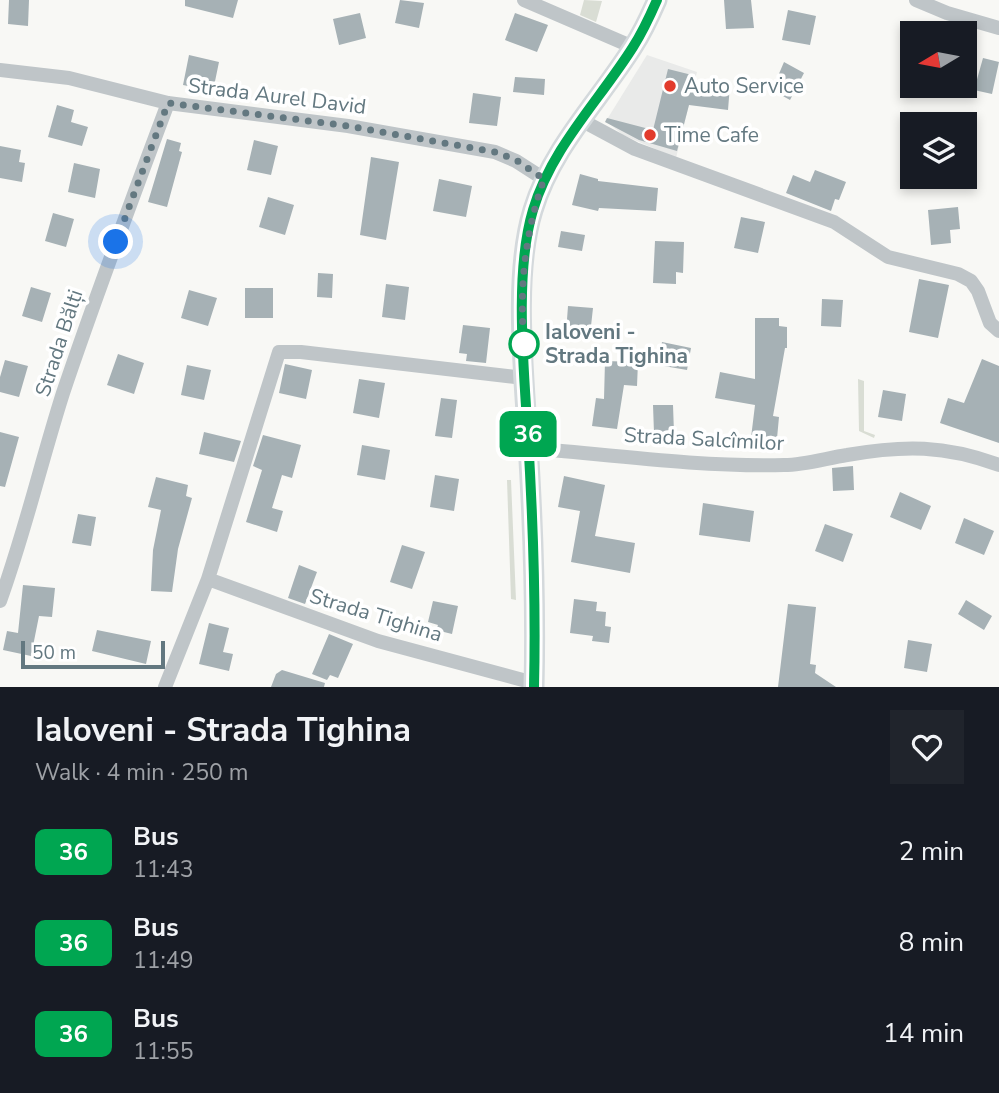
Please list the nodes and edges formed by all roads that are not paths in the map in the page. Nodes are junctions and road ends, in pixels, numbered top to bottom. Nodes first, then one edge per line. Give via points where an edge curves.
1 (524, 0) edge
2 (657, 0) edge
3 (916, 0) edge
4 (999, 28) edge
5 (633, 47) junction
6 (0, 70) edge
7 (168, 103) junction
8 (580, 120) junction
9 (544, 179) junction
10 (999, 331) edge
11 (524, 377) junction
12 (529, 448) junction
13 (999, 464) edge
14 (208, 579) junction
15 (0, 601) edge
16 (534, 685) edge
17 (165, 687) edge

1 - 5 street
2 - 5 main road
3 - 4 street
5 - 8 main road
6 - 7 street, Strada Aurel David via 69,78
7 - 9 street, Strada Aurel David via 348,126 495,152
7 - 15 street, Strada Bălți via 62,396
8 - 9 main road
8 - 10 street via 635,149 834,222 888,257 958,274 971,281 990,323
9 - 11 main road via 527,236 523,274
11 - 12 main road
11 - 14 street via 279,352
12 - 13 street, Strada Salcîmilor via 788,466 914,447 946,449
12 - 16 main road
14 - 16 street, Strada Tighina via 378,641
14 - 17 street

